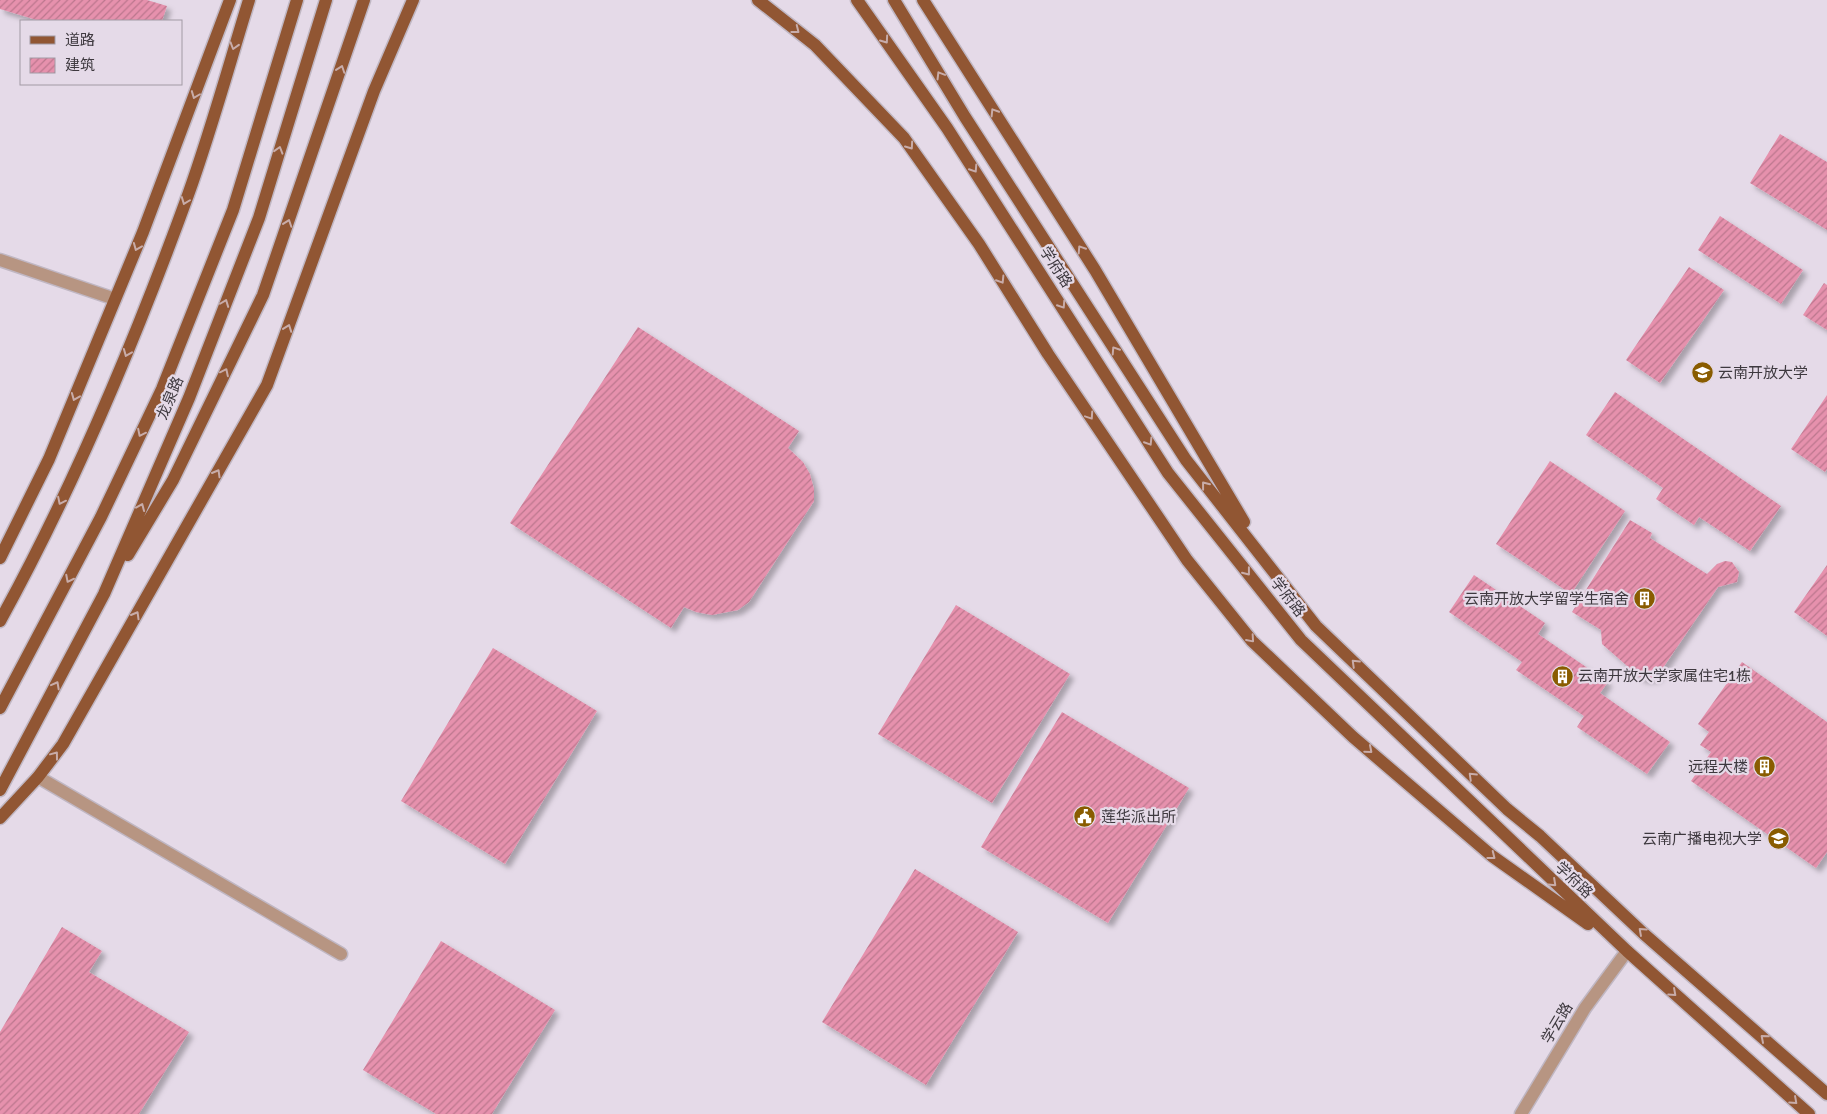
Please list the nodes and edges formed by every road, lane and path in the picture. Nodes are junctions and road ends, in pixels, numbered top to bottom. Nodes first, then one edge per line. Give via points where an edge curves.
1 (230, 0) edge
2 (249, 0) edge
3 (297, 0) edge
4 (326, 0) edge
5 (364, 0) edge
6 (413, 0) edge
7 (758, 0) edge
8 (857, 0) edge
9 (894, 0) edge
10 (923, 0) edge
11 (0, 260) edge
12 (115, 299) junction
13 (0, 558) edge
14 (104, 594) junction
15 (0, 621) edge
16 (1316, 626) junction
17 (0, 708) edge
18 (38, 777) junction
19 (0, 790) edge
20 (0, 818) edge
21 (1627, 951) junction
22 (341, 954) dead end
23 (1827, 1094) edge
24 (1521, 1114) edge
25 (1809, 1114) edge

1 -> 12 main road
2 -> 15 main road via 188,194 128,352 80,463
3 -> 17 main road, 龙泉路 via 233,210 162,389 92,534
14 -> 4 main road, 龙泉路 via 189,398 259,218
14 -> 5 main road via 173,480 263,295
18 -> 6 main road via 64,744 267,385 374,90
7 -> 21 main road via 816,44 904,138 979,244 1048,354 1187,560 1252,641 1353,737 1492,856
8 -> 21 main road, 学府路 via 947,128 1168,473 1301,640
16 -> 9 main road, 学府路 via 1186,460
16 -> 10 main road, 学府路 via 1236,511 1095,270
11 - 12 street
12 -> 13 main road via 49,459
19 -> 14 main road, 龙泉路
23 -> 16 main road, 学府路 via 1507,809
18 - 20 main road
18 - 22 street
21 - 24 street, 学云路 via 1585,1008
21 -> 25 main road, 学府路

